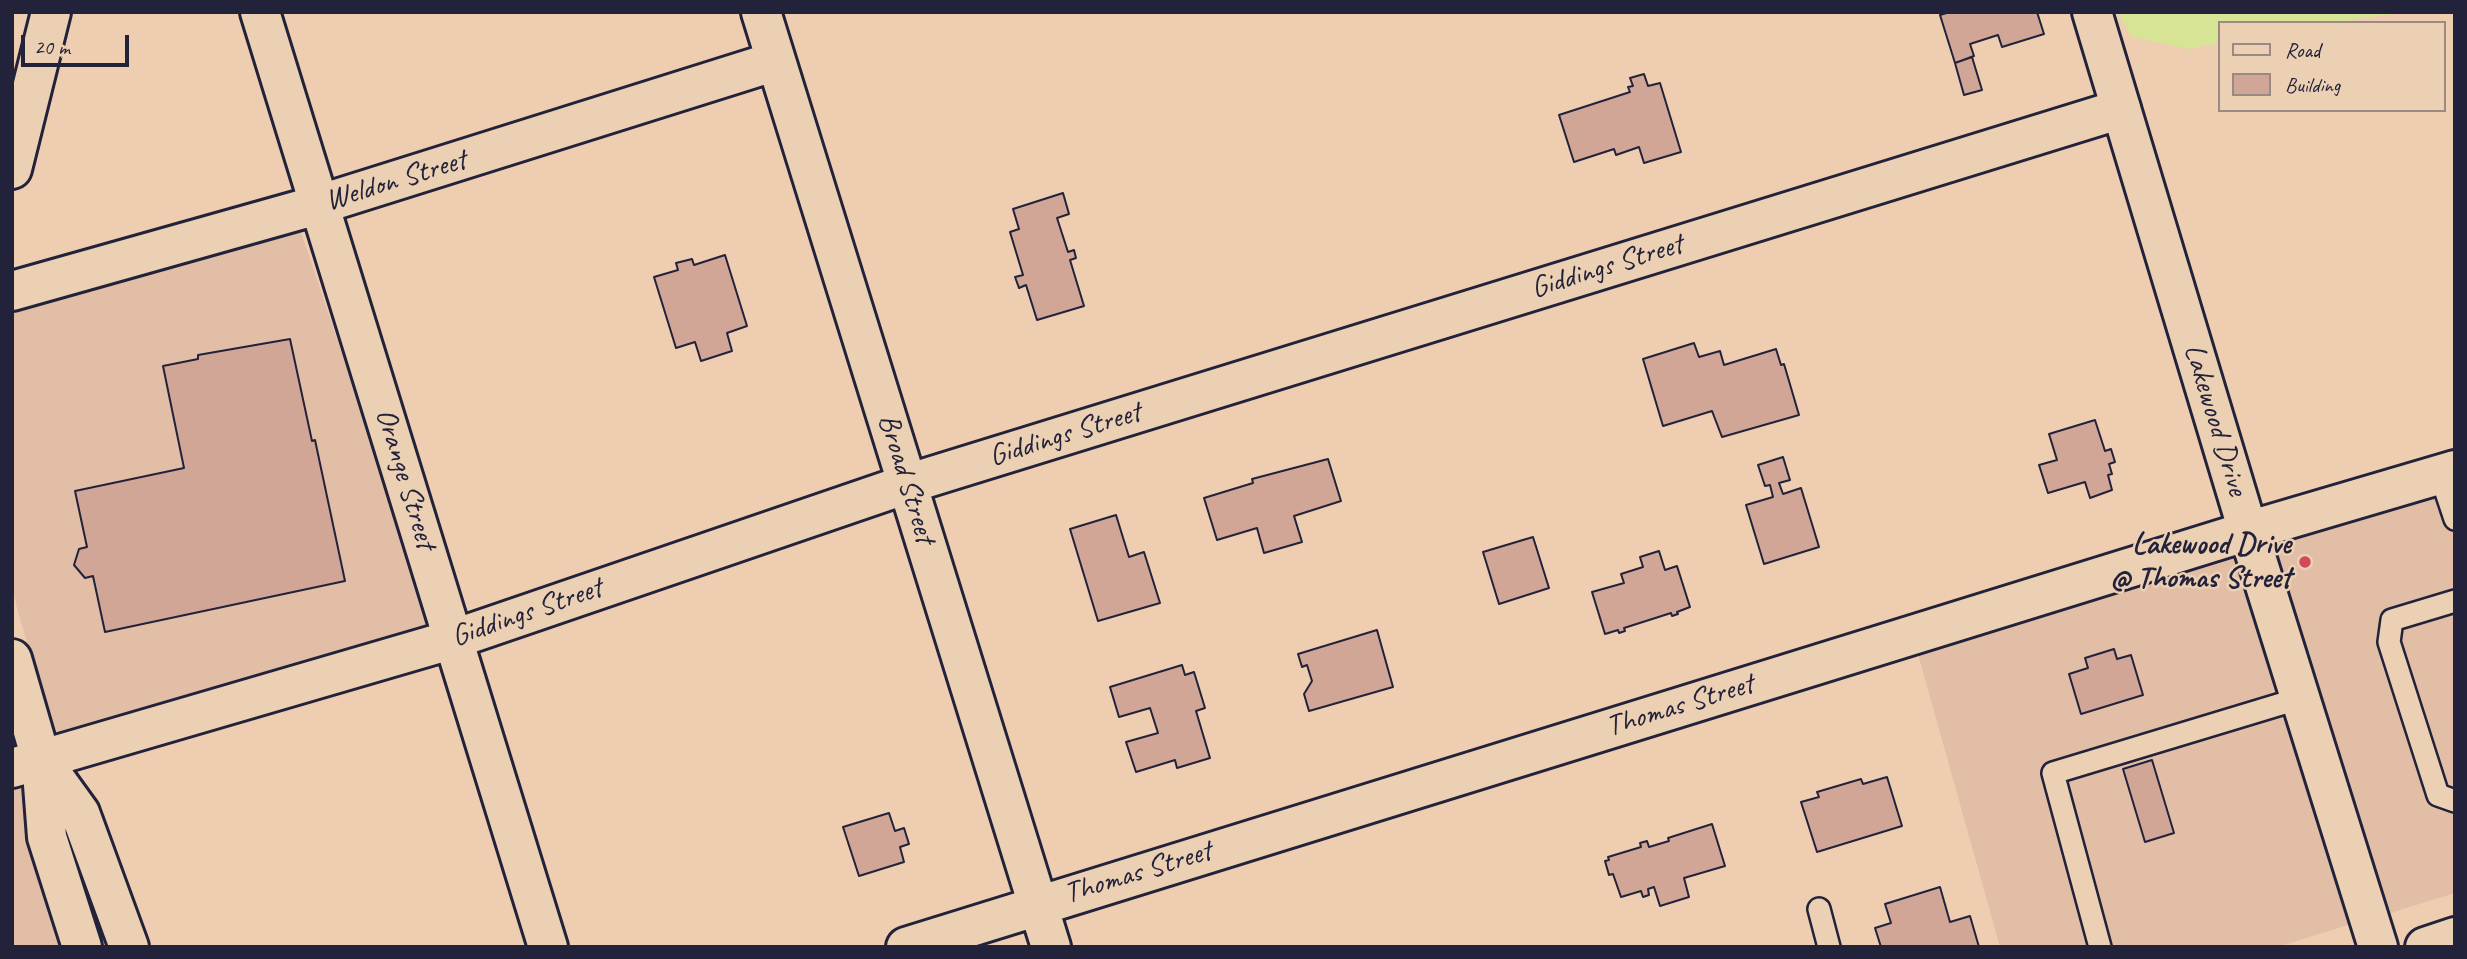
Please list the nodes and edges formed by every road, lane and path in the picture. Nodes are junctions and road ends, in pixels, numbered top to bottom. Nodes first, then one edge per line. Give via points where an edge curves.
1 (51, 12) edge
2 (260, 12) edge
3 (761, 12) edge
4 (2092, 12) edge
5 (776, 61) junction
6 (2121, 108) junction
7 (12, 169) edge
8 (321, 204) junction
9 (12, 290) edge
10 (2448, 472) edge
11 (907, 484) junction
12 (2455, 519) edge
13 (2248, 531) junction
14 (2455, 601) edge
15 (454, 639) junction
16 (12, 659) edge
17 (2301, 698) junction
18 (27, 763) edge
19 (2455, 801) edge
20 (1038, 904) junction
21 (1819, 909) dead end
22 (2455, 937) edge
23 (82, 947) edge
24 (129, 947) edge
25 (548, 947) edge
26 (906, 947) edge
27 (1051, 947) edge
28 (1829, 947) edge
29 (2100, 947) edge
30 (2378, 947) edge
31 (2425, 947) edge

1 - 7 street
2 - 8 street, Orange Street
3 - 5 street, Broad Street
4 - 6 street, Lakewood Drive
5 - 8 street, Weldon Street
5 - 11 street, Broad Street
6 - 11 street, Giddings Street
6 - 13 street, Lakewood Drive
8 - 9 street, Weldon Street
8 - 15 street, Orange Street
10 - 12 lane
10 - 13 street, Thomas Street
11 - 15 street, Giddings Street
11 - 20 street, Broad Street
13 - 17 street, Lakewood Drive
13 - 20 street, Thomas Street
14 - 19 lane via 2392,620 2389,642 2438,795
15 - 18 street, Giddings Street
15 - 25 street, Orange Street
16 - 18 street
17 - 29 lane via 2053,773
17 - 30 street, Lakewood Drive
18 - 23 street
18 - 24 street via 80,813
20 - 26 street, Thomas Street
20 - 27 street, Broad Street
21 - 28 lane
22 - 31 street

